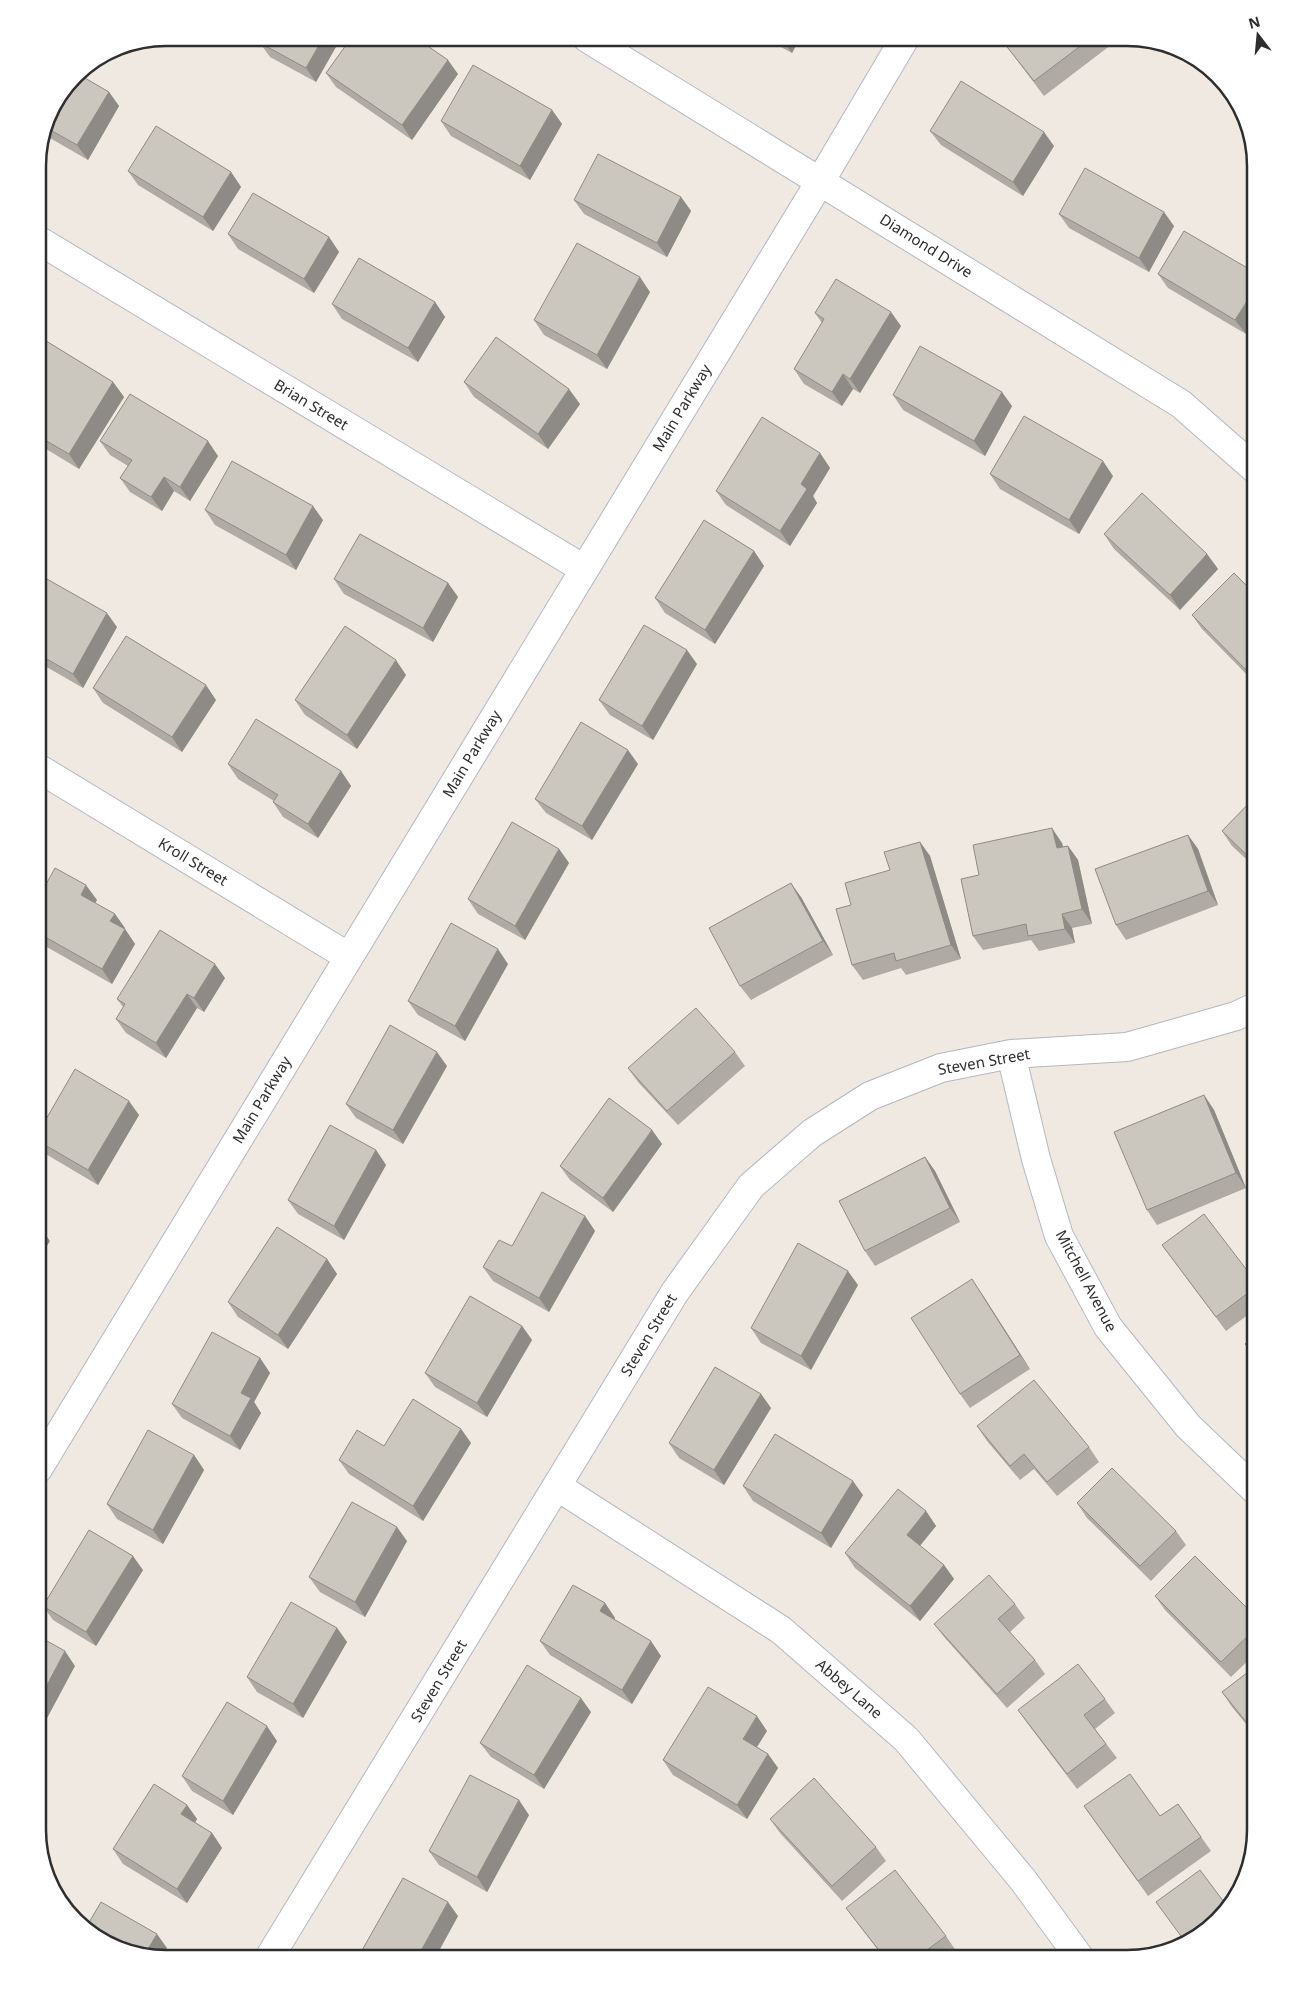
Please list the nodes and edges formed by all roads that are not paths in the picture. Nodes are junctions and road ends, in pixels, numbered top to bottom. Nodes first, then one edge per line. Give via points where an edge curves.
1 (601, 46) edge
2 (900, 47) edge
3 (821, 180) junction
4 (47, 245) edge
5 (1247, 461) edge
6 (584, 569) junction
7 (47, 773) edge
8 (349, 957) junction
9 (1247, 1011) edge
10 (1011, 1054) junction
11 (46, 1455) edge
12 (1247, 1482) edge
13 (558, 1487) junction
14 (275, 1949) edge
15 (1074, 1950) edge

1 - 3 street, Diamond Drive
2 - 3 street, Main Parkway
3 - 5 street, Diamond Drive via 1181,404
3 - 6 street, Main Parkway
4 - 6 street, Brian Street
6 - 8 street, Main Parkway
7 - 8 street, Kroll Street
8 - 11 street, Main Parkway
9 - 10 street, Steven Street via 1127,1047
10 - 12 street, Mitchell Avenue via 1036,1159 1060,1236 1108,1327 1188,1426
10 - 13 street, Steven Street via 941,1068 870,1096 812,1133 751,1186 675,1292
13 - 14 street, Steven Street
13 - 15 street, Abbey Lane via 781,1630 906,1739 1023,1880

